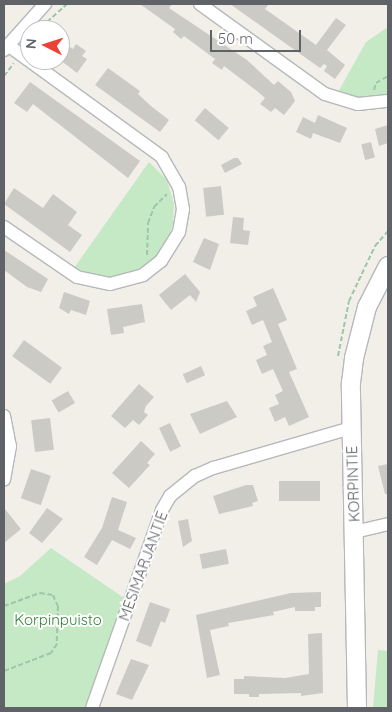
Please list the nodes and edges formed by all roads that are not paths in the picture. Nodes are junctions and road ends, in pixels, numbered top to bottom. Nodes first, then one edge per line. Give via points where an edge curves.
1 (45, 4) edge
2 (200, 4) edge
3 (6, 48) edge
4 (388, 101) edge
5 (4, 227) edge
6 (388, 266) edge
7 (4, 416) edge
8 (351, 428) junction
9 (4, 479) edge
10 (388, 524) edge
11 (354, 532) junction
12 (92, 708) edge
13 (357, 708) edge

1 - 3 street
2 - 4 street via 324,94 346,102 371,104
3 - 5 street via 153,149 169,166 180,186 183,210 179,232 168,253 152,269 122,282 88,281 67,271
6 - 8 street, KORPINTIE via 367,307 359,333 352,383
7 - 9 street via 10,446
8 - 11 street, KORPINTIE
8 - 12 street, MESIMARJANTIE via 213,468 195,476 170,496 162,510
10 - 11 street
11 - 13 street, KORPINTIE

